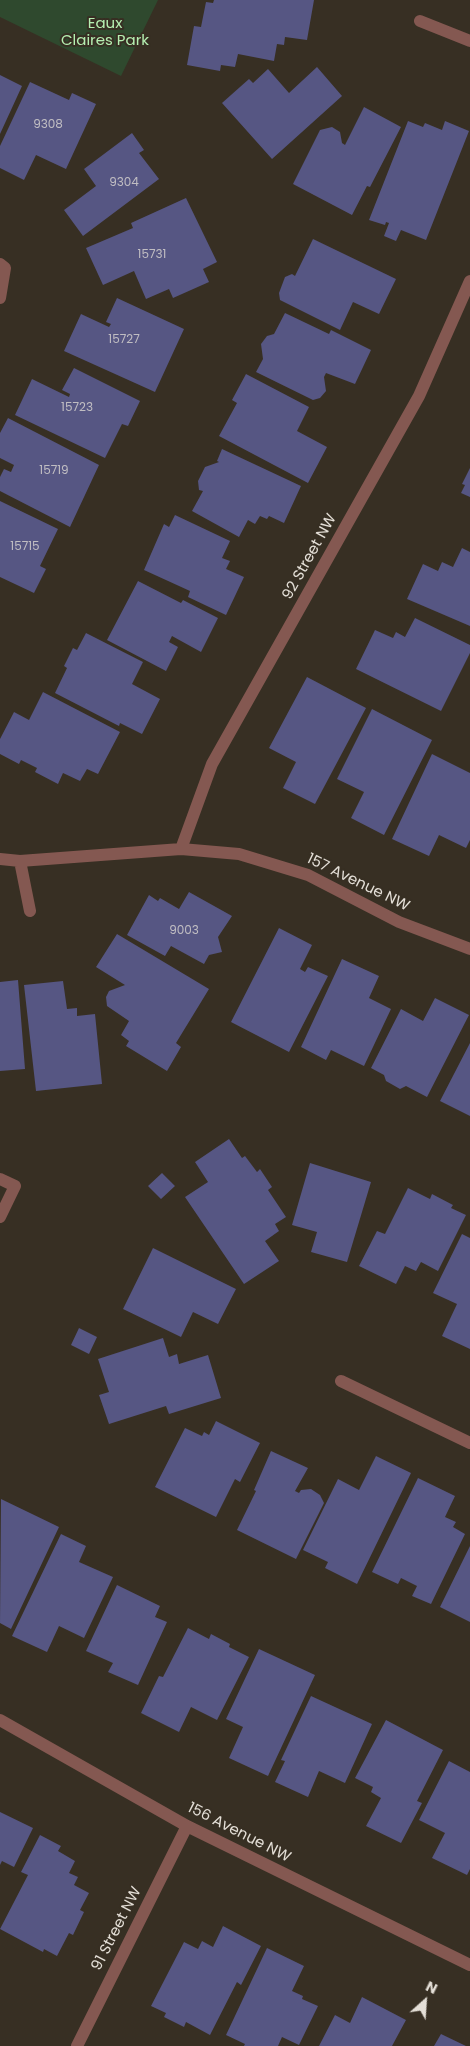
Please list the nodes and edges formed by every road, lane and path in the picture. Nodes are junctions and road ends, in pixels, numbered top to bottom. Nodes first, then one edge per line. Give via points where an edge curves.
1 (420, 21) dead end
2 (470, 41) edge
3 (0, 264) edge
4 (470, 281) edge
5 (1, 297) edge
6 (180, 849) junction
7 (0, 859) edge
8 (20, 861) junction
9 (30, 911) dead end
10 (470, 949) edge
11 (0, 1179) edge
12 (0, 1217) edge
13 (342, 1380) dead end
14 (470, 1443) edge
15 (0, 1720) edge
16 (187, 1826) junction
17 (470, 1965) edge
18 (77, 2046) edge

1 - 2 street
3 - 5 street via 5,268
4 - 6 street, 92 Street NW via 419,396 212,764
6 - 8 street, 157 Avenue NW
6 - 10 street, 157 Avenue NW via 239,854 308,874 399,922
7 - 8 street, 157 Avenue NW
8 - 9 street
11 - 12 street via 15,1186
13 - 14 street
15 - 16 street, 156 Avenue NW
16 - 17 street, 156 Avenue NW
16 - 18 street, 91 Street NW

